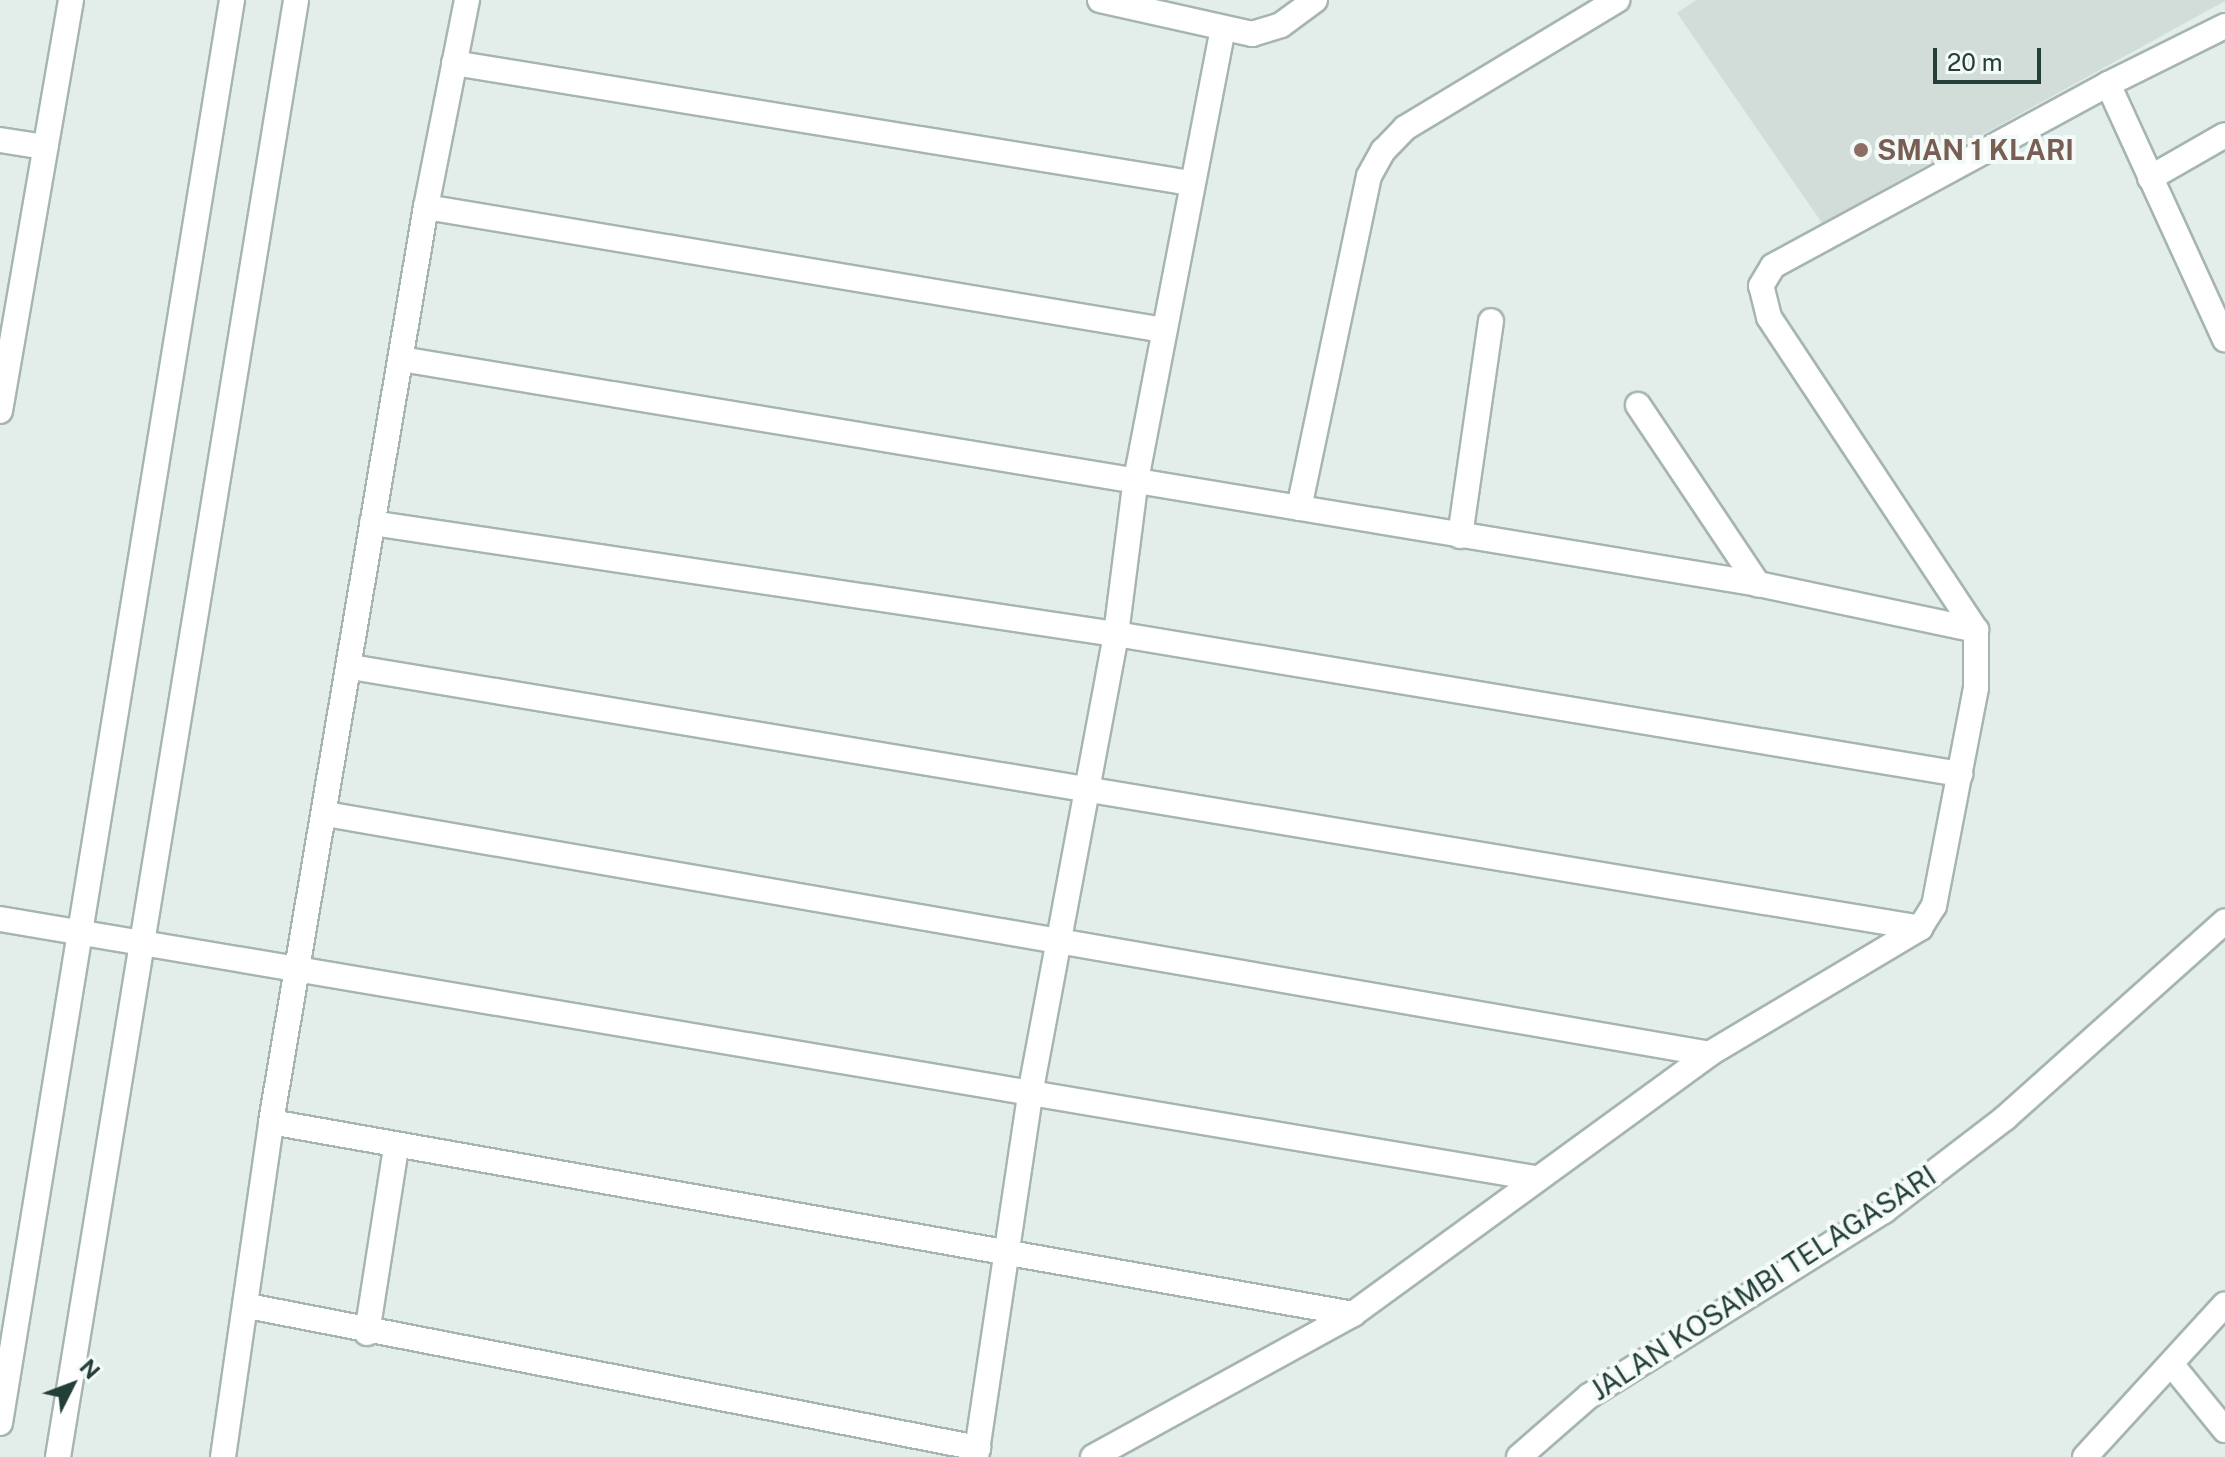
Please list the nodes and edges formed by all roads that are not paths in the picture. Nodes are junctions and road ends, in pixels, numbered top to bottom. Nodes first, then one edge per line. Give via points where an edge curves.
1 (71, 0) edge
2 (232, 0) edge
3 (296, 0) edge
4 (467, 0) edge
5 (1100, 0) edge
6 (1315, 0) edge
7 (1617, 0) edge
8 (2225, 26) edge
9 (1222, 32) junction
10 (454, 63) junction
11 (2108, 84) junction
12 (2225, 135) edge
13 (0, 140) edge
14 (45, 147) junction
15 (2150, 178) junction
16 (1190, 183) junction
17 (426, 207) junction
18 (1491, 321) dead end
19 (1163, 330) junction
20 (2224, 335) edge
21 (401, 359) junction
22 (1638, 405) dead end
23 (0, 411) edge
24 (1135, 485) junction
25 (1299, 508) junction
26 (372, 523) junction
27 (1460, 536) junction
28 (1758, 584) junction
29 (1976, 630) junction
30 (1116, 634) junction
31 (351, 667) junction
32 (1960, 774) junction
33 (1085, 789) junction
34 (326, 814) junction
35 (0, 919) edge
36 (2225, 921) edge
37 (1920, 928) junction
38 (81, 936) junction
39 (138, 945) junction
40 (1058, 946) junction
41 (301, 972) junction
42 (1709, 1054) junction
43 (1031, 1089) junction
44 (271, 1122) junction
45 (396, 1148) junction
46 (1535, 1178) junction
47 (1008, 1256) junction
48 (2225, 1304) edge
49 (248, 1306) junction
50 (1353, 1314) junction
51 (367, 1333) junction
52 (2172, 1365) junction
53 (0, 1423) edge
54 (2225, 1430) edge
55 (977, 1453) edge
56 (1530, 1453) edge
57 (58, 1457) edge
58 (223, 1457) edge
59 (1093, 1457) edge
60 (2085, 1457) edge

1 - 14 street
2 - 38 street
3 - 39 street
4 - 10 street
5 - 9 street
6 - 9 street via 1281,25
7 - 25 street via 1405,128 1383,151 1369,176
8 - 11 street
9 - 16 street
10 - 16 street
10 - 17 street
11 - 15 street
11 - 29 street via 1773,266 1761,286 1769,317
12 - 15 street
13 - 14 street
14 - 23 street
15 - 20 street
16 - 19 street
17 - 19 street
17 - 21 street
18 - 27 street
19 - 24 street
21 - 24 street
21 - 26 street
22 - 28 street
24 - 25 street
24 - 30 street
25 - 27 street
26 - 30 street
26 - 31 street
27 - 28 street
28 - 29 street
29 - 32 street via 1976,688
30 - 32 street
30 - 33 street
31 - 33 street
31 - 34 street
32 - 37 street via 1934,906
33 - 37 street
33 - 40 street
34 - 40 street
34 - 41 street
35 - 38 street
36 - 56 street, JALAN KOSAMBI TELAGASARI via 2005,1118 1908,1192 1601,1387
37 - 42 street
38 - 39 street
38 - 53 street
39 - 41 street
39 - 57 street
40 - 42 street
40 - 43 street
41 - 43 street
41 - 44 street
42 - 46 street
43 - 46 street
43 - 47 street
44 - 45 street
44 - 49 street
45 - 47 street
45 - 51 street
46 - 50 street
47 - 50 street
47 - 55 street
48 - 52 street
49 - 51 street
49 - 58 street
50 - 59 street
51 - 55 street
52 - 54 street
52 - 60 street

